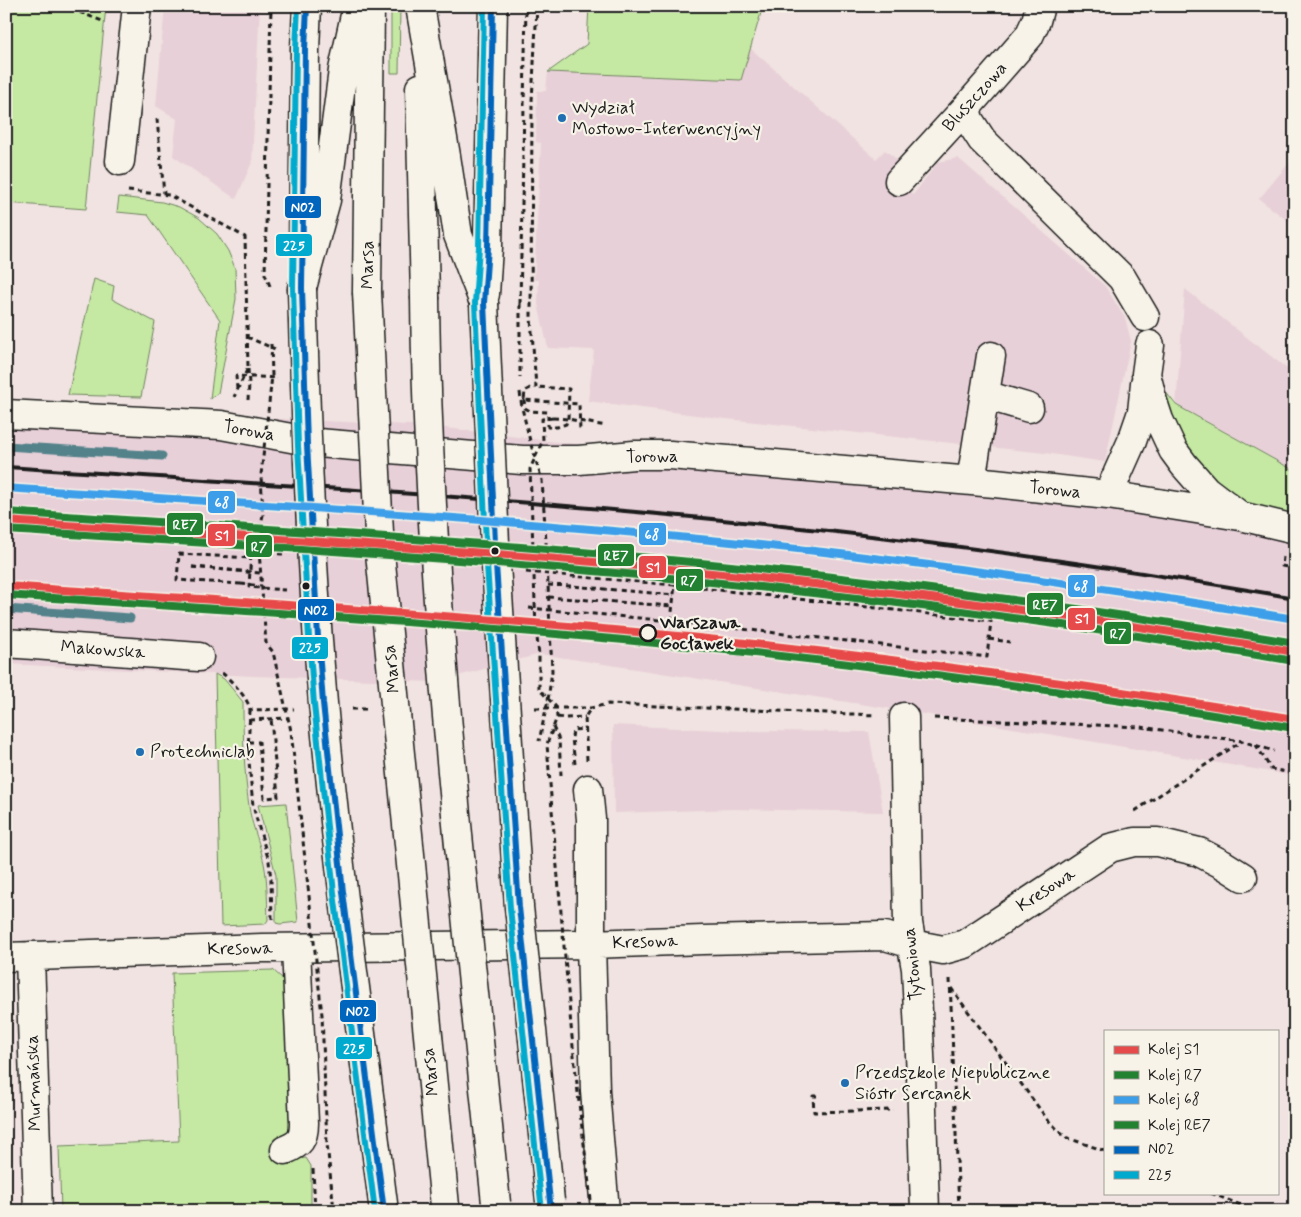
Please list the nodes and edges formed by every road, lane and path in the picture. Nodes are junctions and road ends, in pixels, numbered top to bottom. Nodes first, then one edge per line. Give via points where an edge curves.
1 (64, 6) edge
2 (271, 6) edge
3 (307, 6) edge
4 (357, 6) edge
5 (370, 6) edge
6 (419, 6) edge
7 (493, 6) edge
8 (526, 6) edge
9 (537, 6) edge
10 (1040, 6) edge
11 (136, 19) edge
12 (966, 108) junction
13 (120, 161) dead end
14 (899, 181) dead end
15 (122, 190) dead end
16 (302, 288) junction
17 (270, 296) dead end
18 (484, 303) junction
19 (1145, 317) dead end
20 (271, 336) dead end
21 (1150, 345) dead end
22 (991, 356) dead end
23 (248, 368) junction
24 (1146, 374) junction
25 (269, 378) dead end
26 (520, 379) dead end
27 (536, 387) junction
28 (520, 388) dead end
29 (249, 392) dead end
30 (985, 395) junction
31 (237, 401) dead end
32 (1028, 408) dead end
33 (6, 414) edge
34 (562, 418) dead end
35 (568, 419) dead end
36 (221, 425) junction
37 (574, 434) dead end
38 (535, 458) junction
39 (971, 481) junction
40 (1108, 495) junction
41 (1240, 516) junction
42 (1295, 529) edge
43 (251, 558) dead end
44 (250, 572) dead end
45 (261, 572) junction
46 (262, 586) junction
47 (548, 586) junction
48 (674, 595) junction
49 (548, 597) junction
50 (673, 606) junction
51 (989, 639) junction
52 (1010, 642) dead end
53 (6, 643) edge
54 (199, 657) joint
55 (548, 700) junction
56 (532, 708) dead end
57 (303, 709) dead end
58 (343, 709) dead end
59 (373, 709) dead end
60 (250, 710) junction
61 (557, 717) junction
62 (586, 717) dead end
63 (904, 717) junction
64 (271, 718) junction
65 (288, 718) junction
66 (250, 720) junction
67 (553, 727) junction
68 (586, 729) dead end
69 (572, 738) dead end
70 (560, 740) dead end
71 (248, 742) junction
72 (1256, 745) junction
73 (538, 746) dead end
74 (1274, 750) dead end
75 (1295, 774) edge
76 (588, 789) dead end
77 (1243, 877) dead end
78 (272, 923) dead end
79 (591, 944) junction
80 (912, 944) junction
81 (304, 949) junction
82 (18, 957) edge
83 (951, 988) dead end
84 (817, 1096) dead end
85 (892, 1110) dead end
86 (285, 1150) dead end
87 (1104, 1151) edge
88 (313, 1165) dead end
89 (1213, 1194) edge
90 (550, 1206) edge
91 (598, 1206) edge
92 (496, 1207) edge
93 (445, 1208) edge
94 (384, 1209) edge
95 (334, 1210) edge
96 (38, 1211) edge
97 (315, 1211) edge
98 (925, 1211) edge
99 (1255, 1211) edge

1 - 11 path
2 - 17 path via 265,274
3 - 16 main road
4 - 16 main road via 343,70 326,200
5 - 93 main road, Marsa, bridge via 368,292 380,553
6 - 18 main road via 458,235
6 - 92 main road, bridge via 432,532 448,736
7 - 18 main road
8 - 26 path, bridge
9 - 27 path via 532,101 531,318
10 - 12 main road, Bluszczowa via 1029,36
11 - 13 main road
12 - 14 main road, Bluszczowa
12 - 19 main road via 969,120 982,140 1122,278
15 - 23 path via 169,195 245,237
16 - 94 main road, bridge via 310,501 323,702 344,900
18 - 90 main road, bridge via 496,565 519,907
20 - 45 path, bridge via 272,376 261,476 263,514 258,538
21 - 24 main road
22 - 30 main road
23 - 29 path
23 - 36 path
24 - 40 main road via 1142,412
24 - 41 main road via 1152,402 1173,450 1206,490
25 - 31 path via 236,376
27 - 35 path via 569,389
27 - 37 path via 525,391 524,400 579,404 580,434
28 - 38 path, bridge
30 - 32 main road
30 - 39 main road
33 - 36 main road, Torowa
34 - 38 path, bridge via 542,419 543,440
36 - 39 main road, Torowa via 318,443 522,460 670,455
38 - 47 path, bridge via 542,480
38 - 55 path, bridge via 530,469 539,689
39 - 40 main road, Torowa
40 - 41 main road, Torowa
41 - 42 main road, Torowa
43 - 46 path, bridge via 179,554 177,580
44 - 45 path, bridge via 192,568
45 - 46 path, bridge
46 - 65 path, bridge via 266,643 273,652
47 - 48 path
47 - 49 path, bridge
48 - 50 path
48 - 51 path via 675,585 991,621
49 - 50 path
49 - 55 path, bridge via 552,671
50 - 51 path via 671,621 987,657
51 - 52 path
53 - 54 main road, Makowska
54 - 60 path via 227,677 250,704
55 - 61 path, bridge via 556,707
55 - 73 path, bridge
56 - 63 path via 591,708 608,704
57 - 60 path
58 - 59 path
60 - 66 path
61 - 62 path
61 - 67 path, bridge
63 - 72 path via 1140,728 1242,740
63 - 80 main road, Tytoniowa via 908,923
64 - 65 path
64 - 66 path
64 - 71 path via 278,797 264,798 259,742
65 - 95 path, bridge via 322,1015 327,1144
66 - 71 path
67 - 70 path
67 - 91 path, bridge via 547,744 572,1037 580,1112
68 - 69 path via 573,730
71 - 78 path via 254,806 269,860
72 - 74 path
72 - 75 path via 1271,769
76 - 79 main road via 592,818
77 - 80 main road, Kresowa via 1198,852 1158,842 1134,842 1110,848 964,944 943,950
79 - 80 main road, Kresowa via 885,936
79 - 81 main road, Kresowa
79 - 91 main road
80 - 98 main road, Tytoniowa via 916,969
81 - 81 path via 315,972
81 - 82 main road, Kresowa
81 - 86 main road via 304,1134 300,1141
82 - 96 main road, Murmańska
83 - 87 path via 1047,1119 1066,1137
84 - 85 path via 813,1096 814,1112
88 - 97 path
89 - 99 path

